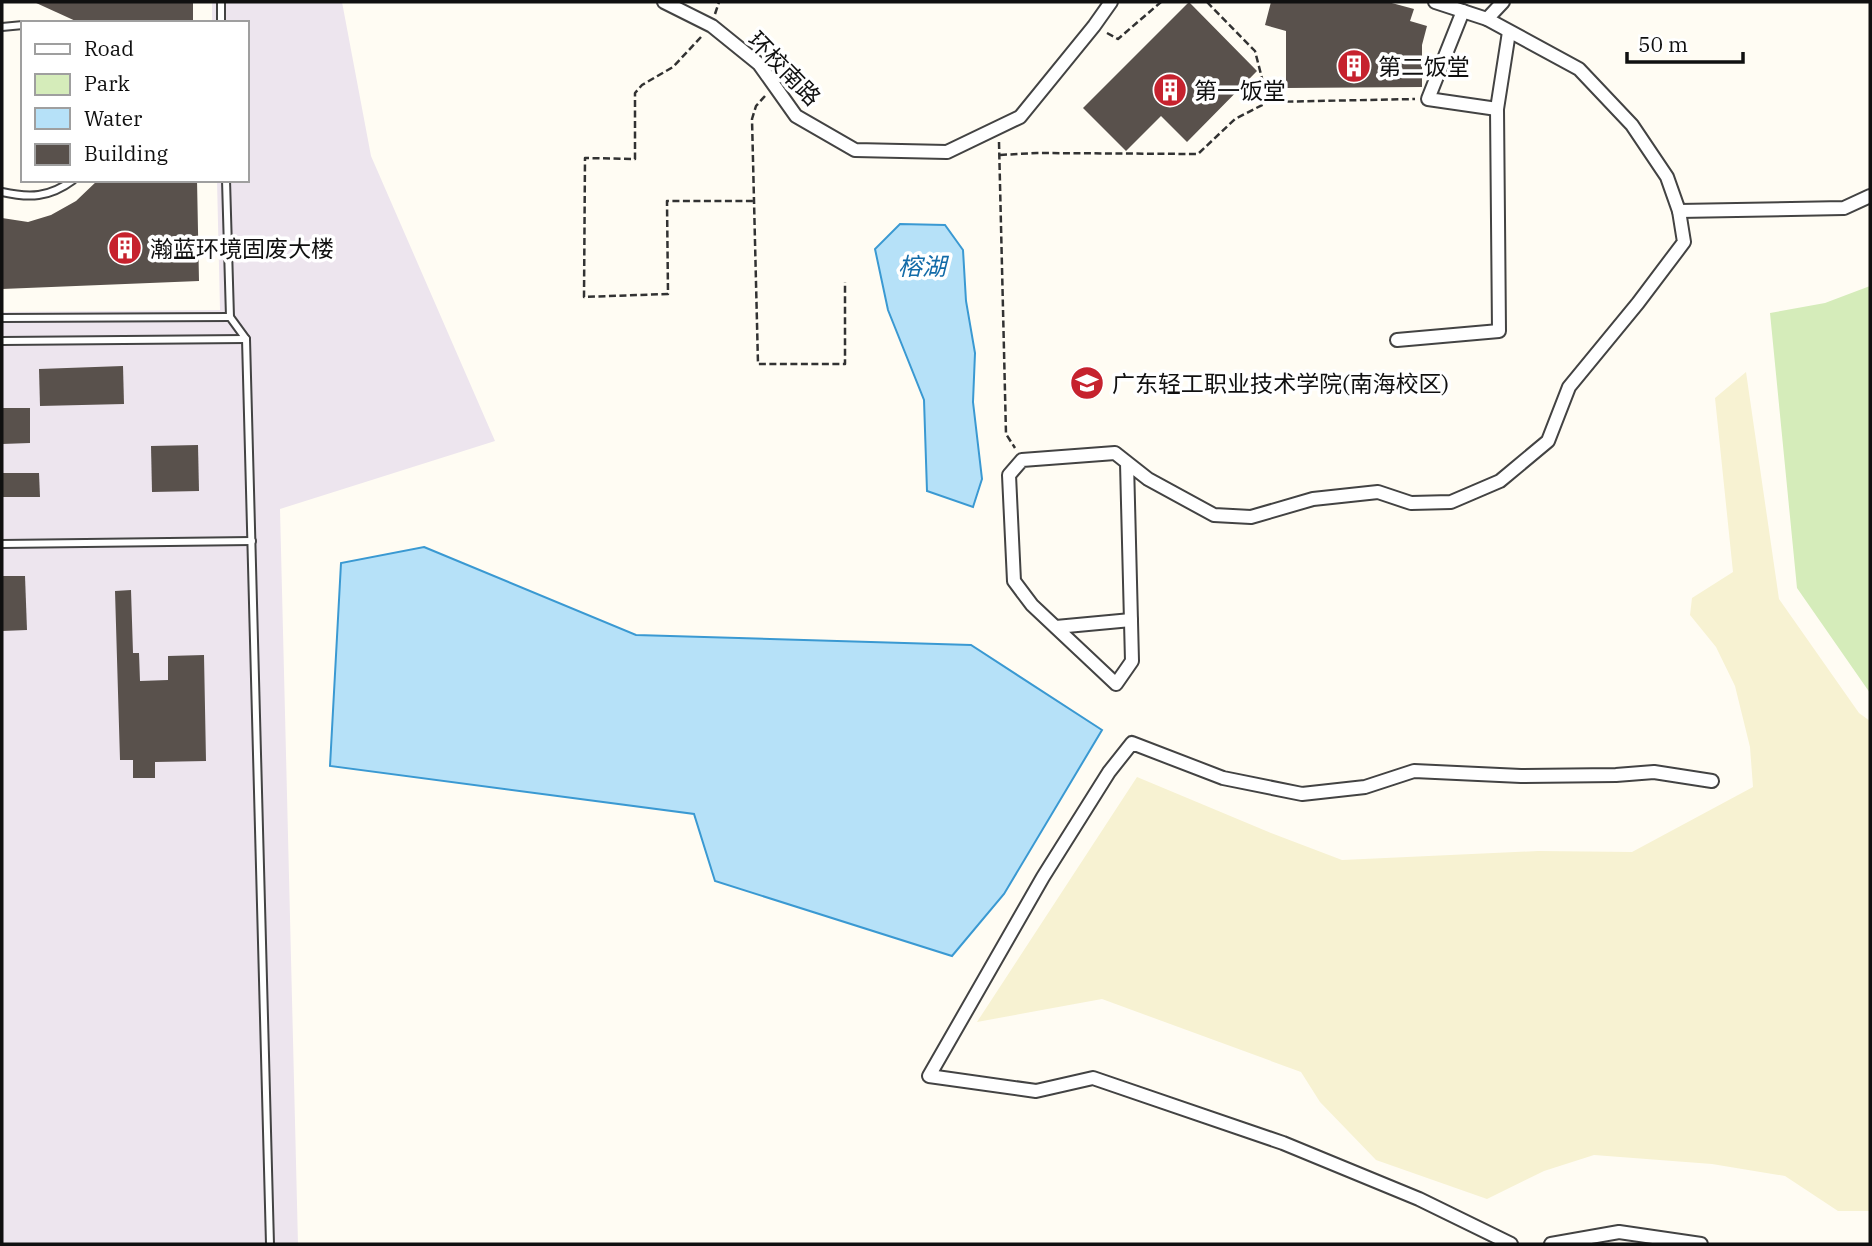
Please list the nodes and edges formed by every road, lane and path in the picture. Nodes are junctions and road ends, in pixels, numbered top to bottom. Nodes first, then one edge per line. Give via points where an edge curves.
1 (221, 2) edge
2 (664, 2) edge
3 (1111, 2) edge
4 (1161, 2) edge
5 (1207, 2) edge
6 (1435, 2) edge
7 (1503, 2) edge
8 (1463, 11) junction
9 (1487, 19) junction
10 (221, 21) edge
11 (21, 24) edge
12 (712, 26) junction
13 (1094, 26) junction
14 (2, 27) edge
15 (1509, 32) junction
16 (775, 86) junction
17 (1428, 99) junction
18 (1268, 103) junction
19 (1497, 109) junction
20 (999, 127) junction
21 (1000, 155) junction
22 (70, 182) edge
23 (226, 182) edge
24 (2, 192) edge
25 (1870, 196) edge
26 (755, 201) junction
27 (1679, 211) junction
28 (845, 282) dead end
29 (230, 317) junction
30 (2, 318) edge
31 (246, 339) junction
32 (1396, 340) dead end
33 (2, 341) edge
34 (1022, 460) junction
35 (1128, 463) junction
36 (252, 541) junction
37 (2, 544) edge
38 (1131, 621) junction
39 (1056, 627) junction
40 (1712, 781) dead end
41 (270, 1244) edge
42 (1511, 1244) edge
43 (1550, 1244) edge
44 (1701, 1244) edge

1 - 10 lane
2 - 12 street, 环校南路
3 - 13 street, 环校南路
4 - 13 path via 1118,39
5 - 18 path via 1255,51
6 - 8 street
7 - 9 street
8 - 9 street
8 - 17 street
9 - 15 street
11 - 14 lane
12 - 16 street, 环校南路 via 759,64
12 - 26 path via 673,66 635,93 635,159 585,158 584,297 668,294 667,201
13 - 20 street, 环校南路 via 1020,117
15 - 19 street
15 - 27 street via 1579,69 1632,125 1667,177
16 - 20 street, 环校南路 via 796,116 855,150 947,152
16 - 26 path via 756,106 752,119
17 - 18 path
17 - 19 street
18 - 21 path via 1235,119 1198,155
19 - 32 street via 1499,331
20 - 21 path
21 - 34 path via 1006,434
22 - 24 lane via 29,197
23 - 29 lane
25 - 27 street via 1844,208
26 - 28 path via 758,365 845,364
27 - 35 street via 1684,242 1569,387 1548,441 1500,481 1451,502 1411,503 1378,492 1313,499 1251,517 1214,515
29 - 30 lane
29 - 31 lane
31 - 33 lane
31 - 36 lane
34 - 35 street via 1115,453
34 - 39 street via 1009,475 1014,581
35 - 38 street
36 - 37 lane
36 - 41 lane
38 - 39 street
38 - 39 street via 1132,661 1116,684
40 - 42 street via 1654,772 1521,776 1414,771 1365,786 1302,794 1223,778 1132,743 1043,877 929,1076 1036,1090 1093,1078 1295,1148 1419,1199
43 - 44 street via 1619,1232

